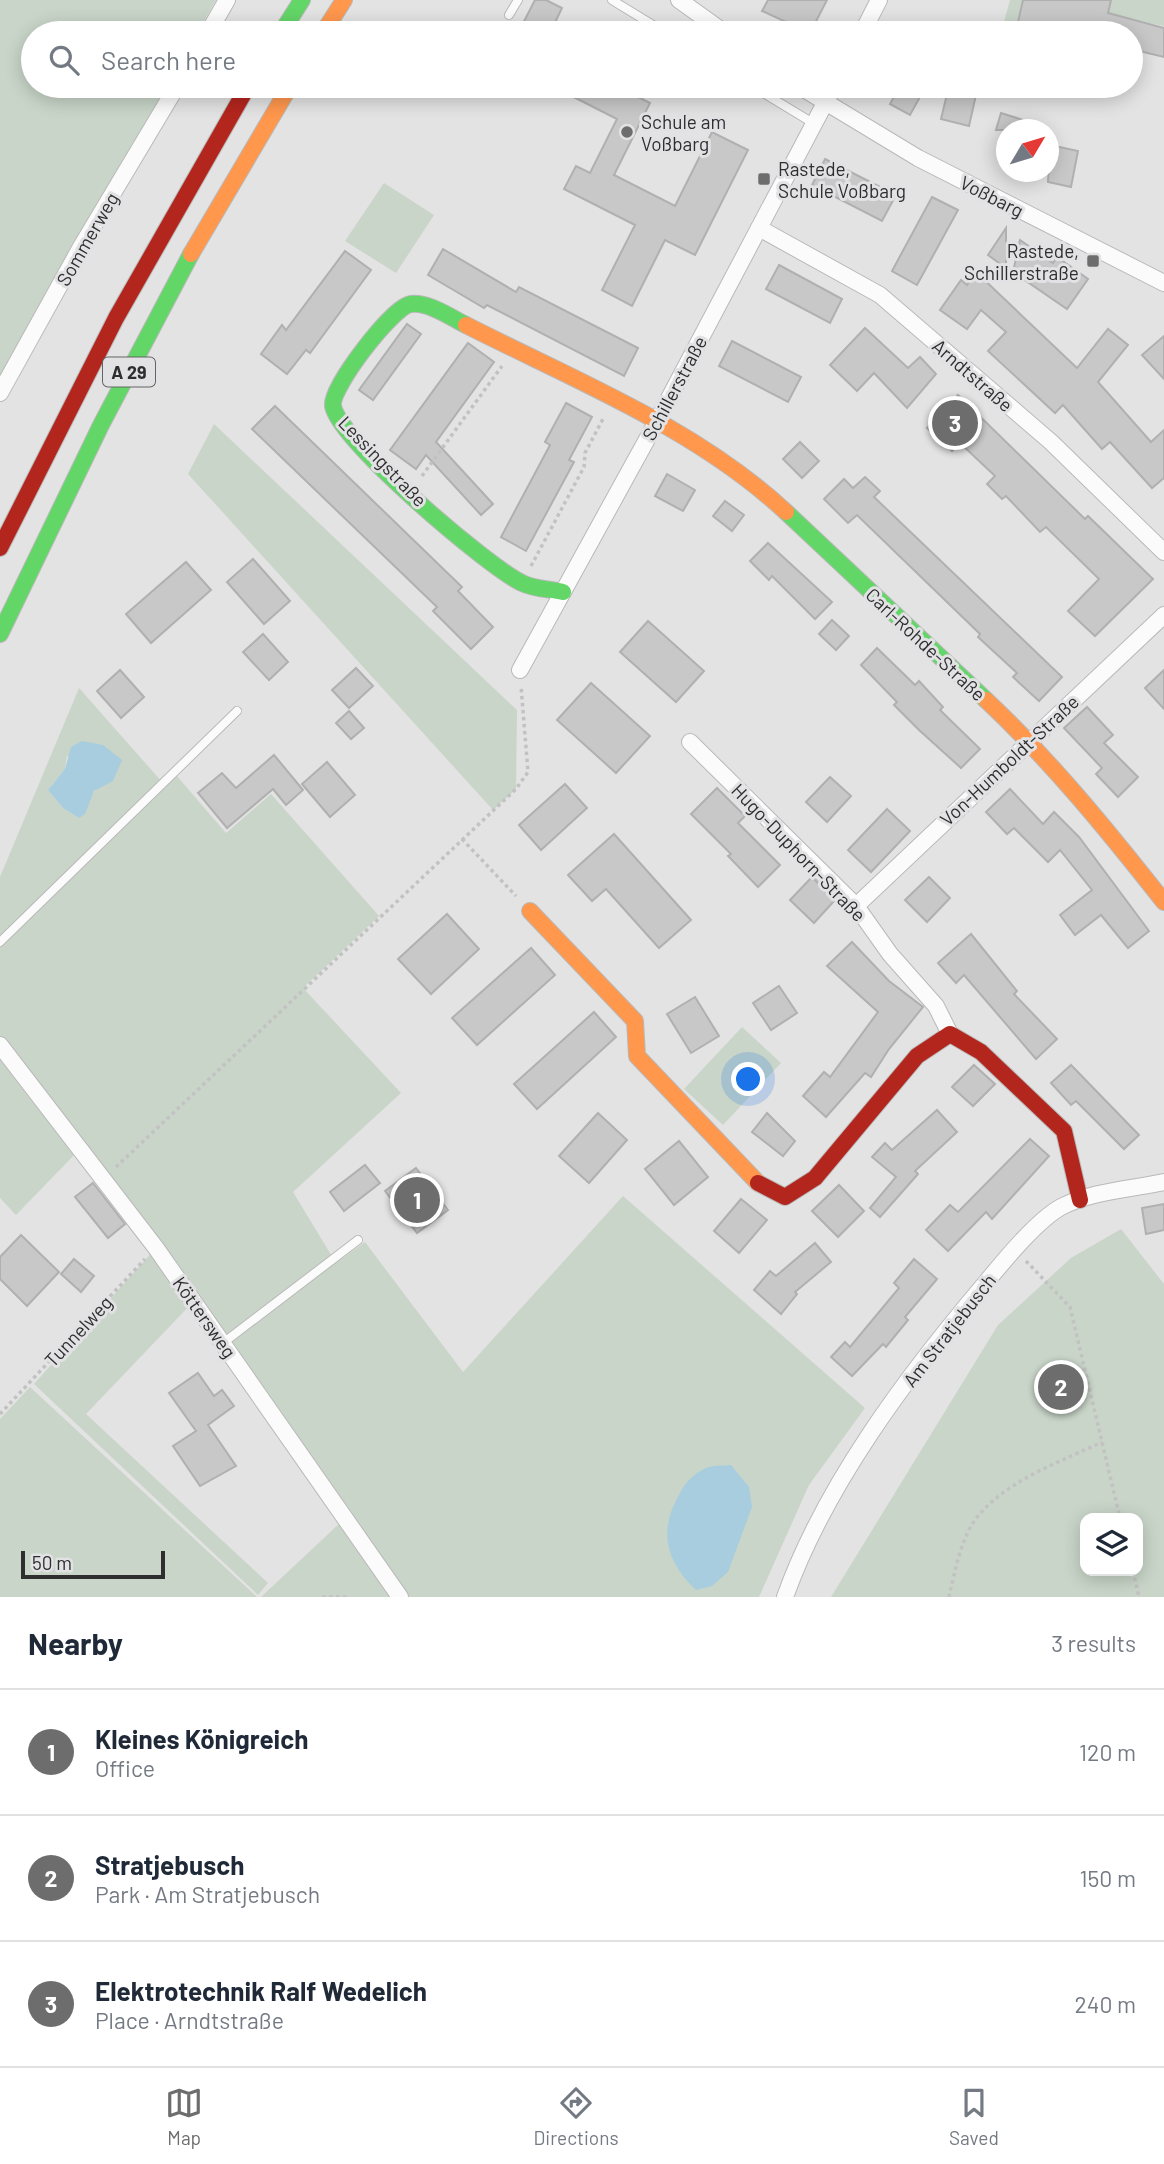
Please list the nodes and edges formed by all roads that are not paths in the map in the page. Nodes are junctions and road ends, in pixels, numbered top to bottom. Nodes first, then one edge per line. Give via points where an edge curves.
1 (228, 0) edge
2 (302, 0) edge
3 (344, 0) edge
4 (518, 0) edge
5 (612, 0) edge
6 (679, 0) edge
7 (879, 0) edge
8 (509, 15) dead end
9 (215, 21) edge
10 (289, 21) edge
11 (331, 21) edge
12 (646, 21) edge
13 (708, 21) edge
14 (868, 21) edge
15 (170, 98) edge
16 (241, 98) edge
17 (283, 98) edge
18 (772, 98) edge
19 (817, 98) edge
20 (827, 98) edge
21 (824, 103) junction
22 (813, 123) junction
23 (759, 228) junction
24 (1164, 283) edge
25 (0, 393) edge
26 (657, 421) junction
27 (0, 548) edge
28 (1164, 552) edge
29 (564, 592) junction
30 (1164, 615) edge
31 (0, 634) edge
32 (520, 670) road end
33 (237, 711) dead end
34 (1029, 740) junction
35 (690, 742) dead end
36 (1164, 902) edge
37 (856, 906) junction
38 (530, 911) road end
39 (0, 942) edge
40 (950, 1034) junction
41 (0, 1045) edge
42 (1164, 1182) edge
43 (1080, 1200) junction
44 (358, 1240) dead end
45 (223, 1343) junction
46 (400, 1597) edge
47 (785, 1597) edge

1 - 9 street
2 - 10 main road
3 - 11 main road
4 - 8 lane
5 - 12 lane
6 - 13 street
7 - 14 street
15 - 25 street, Sommerweg
16 - 27 main road, A 29 via 110,329
17 - 31 main road, A 29 via 148,335
18 - 22 lane
19 - 21 street, Voßbarg
20 - 21 street, Schillerstraße
21 - 22 street, Schillerstraße
21 - 24 street, Voßbarg via 930,164
22 - 23 street, Schillerstraße
23 - 26 street, Schillerstraße
23 - 28 street, Arndtstraße via 880,295 1051,442
26 - 29 street, Schillerstraße
26 - 29 main road, Lessingstraße via 436,310 406,305 390,318 339,387 332,404 342,423 464,544 522,583
26 - 34 main road, Carl-Rohde-Straße via 759,487
29 - 32 street, Schillerstraße
30 - 34 street, Von-Humboldt-Straße
33 - 39 lane
34 - 36 main road, Carl-Rohde-Straße
34 - 37 street, Von-Humboldt-Straße
35 - 37 street, Hugo-Duphorn-Straße
37 - 40 street, Hugo-Duphorn-Straße via 936,1006
38 - 40 main road via 635,1021 637,1056 753,1180 785,1197 815,1178 917,1056
40 - 43 main road via 981,1052 1064,1131
41 - 45 street, Köttersweg
42 - 43 street, Am Stratjebusch
43 - 47 street, Am Stratjebusch via 1060,1208 1012,1251 927,1353 824,1507
44 - 45 lane
45 - 46 street, Köttersweg

